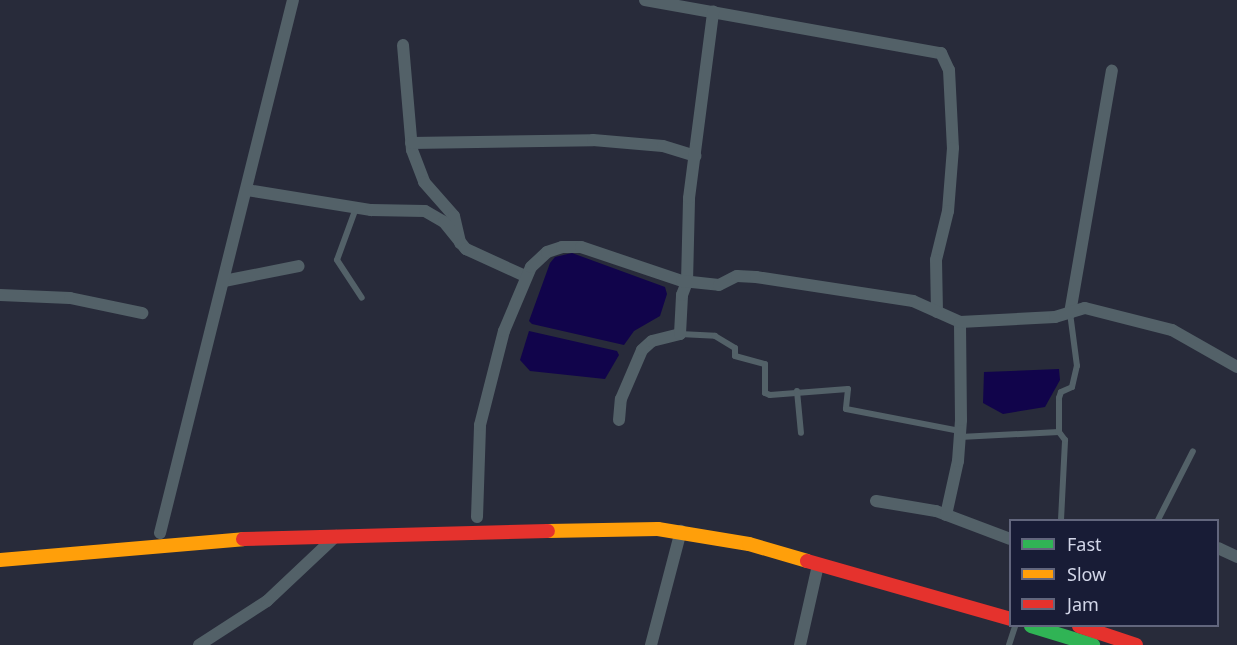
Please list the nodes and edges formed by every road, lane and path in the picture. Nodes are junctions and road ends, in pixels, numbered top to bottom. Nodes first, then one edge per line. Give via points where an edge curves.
1 (293, 0) edge
2 (645, 0) edge
3 (713, 12) junction
4 (403, 45) dead end
5 (1112, 71) dead end
6 (411, 143) junction
7 (695, 156) junction
8 (247, 190) junction
9 (356, 208) junction
10 (460, 244) junction
11 (299, 266) dead end
12 (525, 276) junction
13 (224, 280) junction
14 (687, 282) junction
15 (0, 295) edge
16 (362, 298) dead end
17 (937, 312) junction
18 (142, 313) dead end
19 (1070, 313) junction
20 (960, 322) junction
21 (680, 334) junction
22 (1237, 367) edge
23 (797, 391) junction
24 (619, 420) dead end
25 (1059, 432) junction
26 (801, 433) dead end
27 (960, 434) junction
28 (1193, 451) dead end
29 (876, 501) dead end
30 (643, 514) dead end
31 (946, 515) junction
32 (477, 517) dead end
33 (691, 519) dead end
34 (1061, 519) edge
35 (1159, 519) edge
36 (272, 523) dead end
37 (718, 524) dead end
38 (335, 526) junction
39 (681, 531) junction
40 (160, 533) junction
41 (1009, 538) edge
42 (0, 547) edge
43 (1219, 548) edge
44 (1237, 556) edge
45 (0, 560) edge
46 (818, 565) junction
47 (1009, 604) edge
48 (1009, 619) edge
49 (1015, 627) edge
50 (1034, 627) edge
51 (1082, 627) edge
52 (1089, 644) edge
53 (199, 645) edge
54 (651, 645) edge
55 (800, 645) edge
56 (1009, 645) edge
57 (1136, 645) edge

1 - 8 street
2 - 3 street
3 - 7 street
3 - 17 street via 937,50 944,57 949,70 953,148 948,211 936,260
4 - 6 street
5 - 19 street
6 - 7 street via 593,140 663,146
6 - 10 street via 424,183 457,223
7 - 14 street via 689,198
8 - 9 street
8 - 13 street
9 - 10 street via 425,211 444,222
9 - 16 lane via 337,260
10 - 12 street
11 - 13 street
12 - 14 street via 541,256 568,246
12 - 32 street via 486,394 480,425
13 - 40 street
14 - 17 street via 719,285 737,276 756,277 913,302
14 - 21 street via 682,295
15 - 18 street via 70,298
17 - 20 street
19 - 20 street
19 - 22 street via 1085,308 1173,330
19 - 25 lane via 1077,366 1072,387 1061,392 1059,398
20 - 27 street
21 - 23 lane via 715,336 735,348 735,356 765,364 765,393
21 - 24 street via 652,341 642,350 621,399
23 - 26 lane
23 - 27 lane via 848,389 846,409
25 - 27 lane
25 - 34 lane via 1065,440
27 - 31 street
28 - 35 lane
29 - 31 street
30 - 33 highway
31 - 41 street
36 - 40 highway
37 - 47 highway
38 - 39 highway
38 - 45 highway
38 - 53 street via 267,601
39 - 46 highway via 749,544
39 - 54 street
40 - 42 highway
43 - 44 street
46 - 48 highway
46 - 55 street
49 - 56 lane
50 - 52 highway
51 - 57 highway

